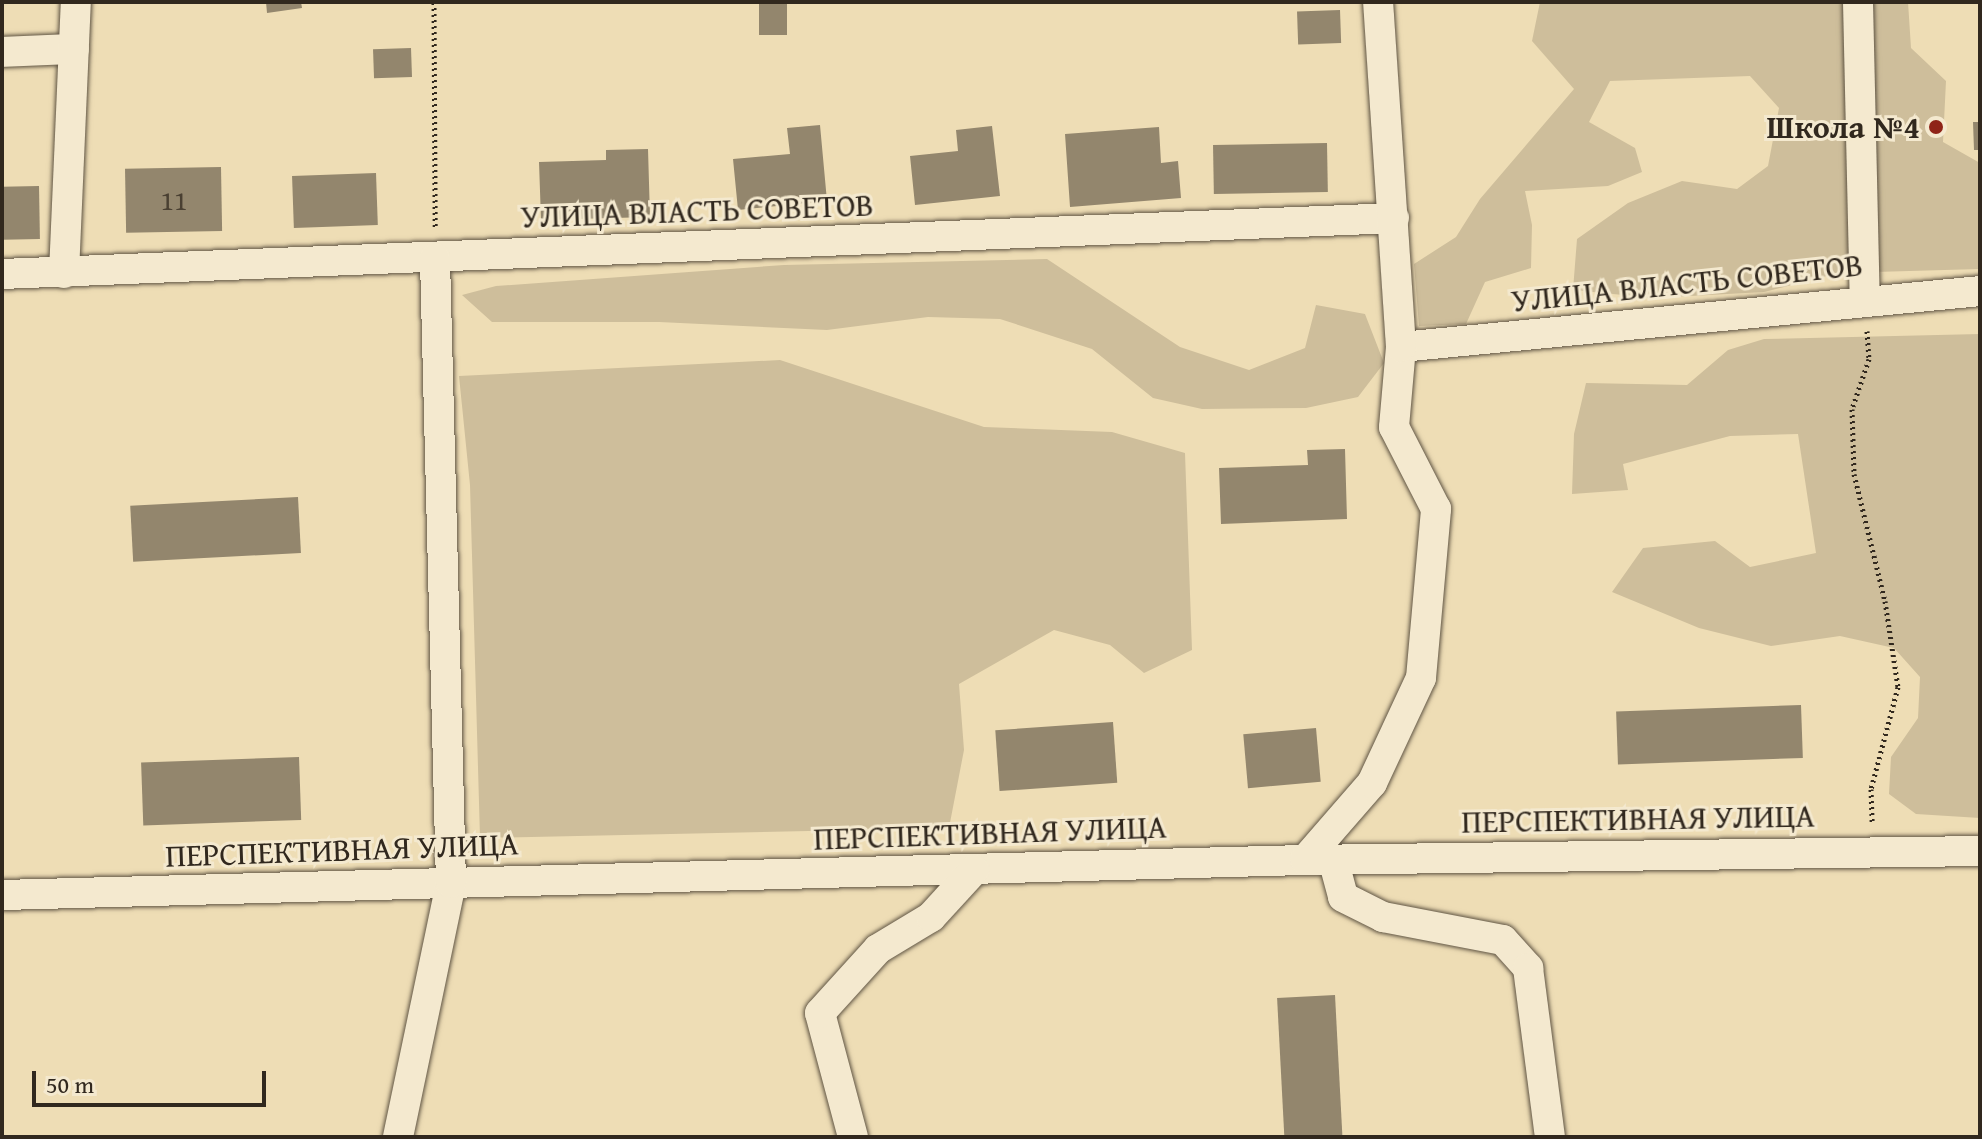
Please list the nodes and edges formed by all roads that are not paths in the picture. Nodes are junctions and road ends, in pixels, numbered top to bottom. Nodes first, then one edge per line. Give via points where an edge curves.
1 (76, 2) edge
2 (1858, 2) edge
3 (1381, 5) edge
4 (74, 49) junction
5 (2, 52) edge
6 (1394, 218) junction
7 (435, 258) junction
8 (64, 273) junction
9 (2, 274) edge
10 (1980, 291) edge
11 (1865, 302) junction
12 (1401, 347) junction
13 (1980, 851) edge
14 (1319, 859) junction
15 (974, 870) junction
16 (451, 883) junction
17 (2, 895) edge
18 (398, 1137) edge
19 (853, 1137) edge
20 (1550, 1137) edge

1 - 4 street
2 - 11 street
3 - 6 street
4 - 5 street
4 - 8 street
6 - 7 street, УЛИЦА ВЛАСТЬ СОВЕТОВ
6 - 12 street
7 - 8 street, УЛИЦА ВЛАСТЬ СОВЕТОВ
7 - 16 street
8 - 9 street, УЛИЦА ВЛАСТЬ СОВЕТОВ
10 - 11 street, УЛИЦА ВЛАСТЬ СОВЕТОВ
11 - 12 street, УЛИЦА ВЛАСТЬ СОВЕТОВ
12 - 14 street via 1394,427 1436,509 1421,678 1372,783
13 - 14 street, ПЕРСПЕКТИВНАЯ УЛИЦА
14 - 15 street, ПЕРСПЕКТИВНАЯ УЛИЦА
14 - 20 street via 1343,897 1383,917 1503,940 1528,968
15 - 16 street, ПЕРСПЕКТИВНАЯ УЛИЦА
15 - 19 street via 931,917 878,949 820,1013
16 - 17 street, ПЕРСПЕКТИВНАЯ УЛИЦА
16 - 18 street

